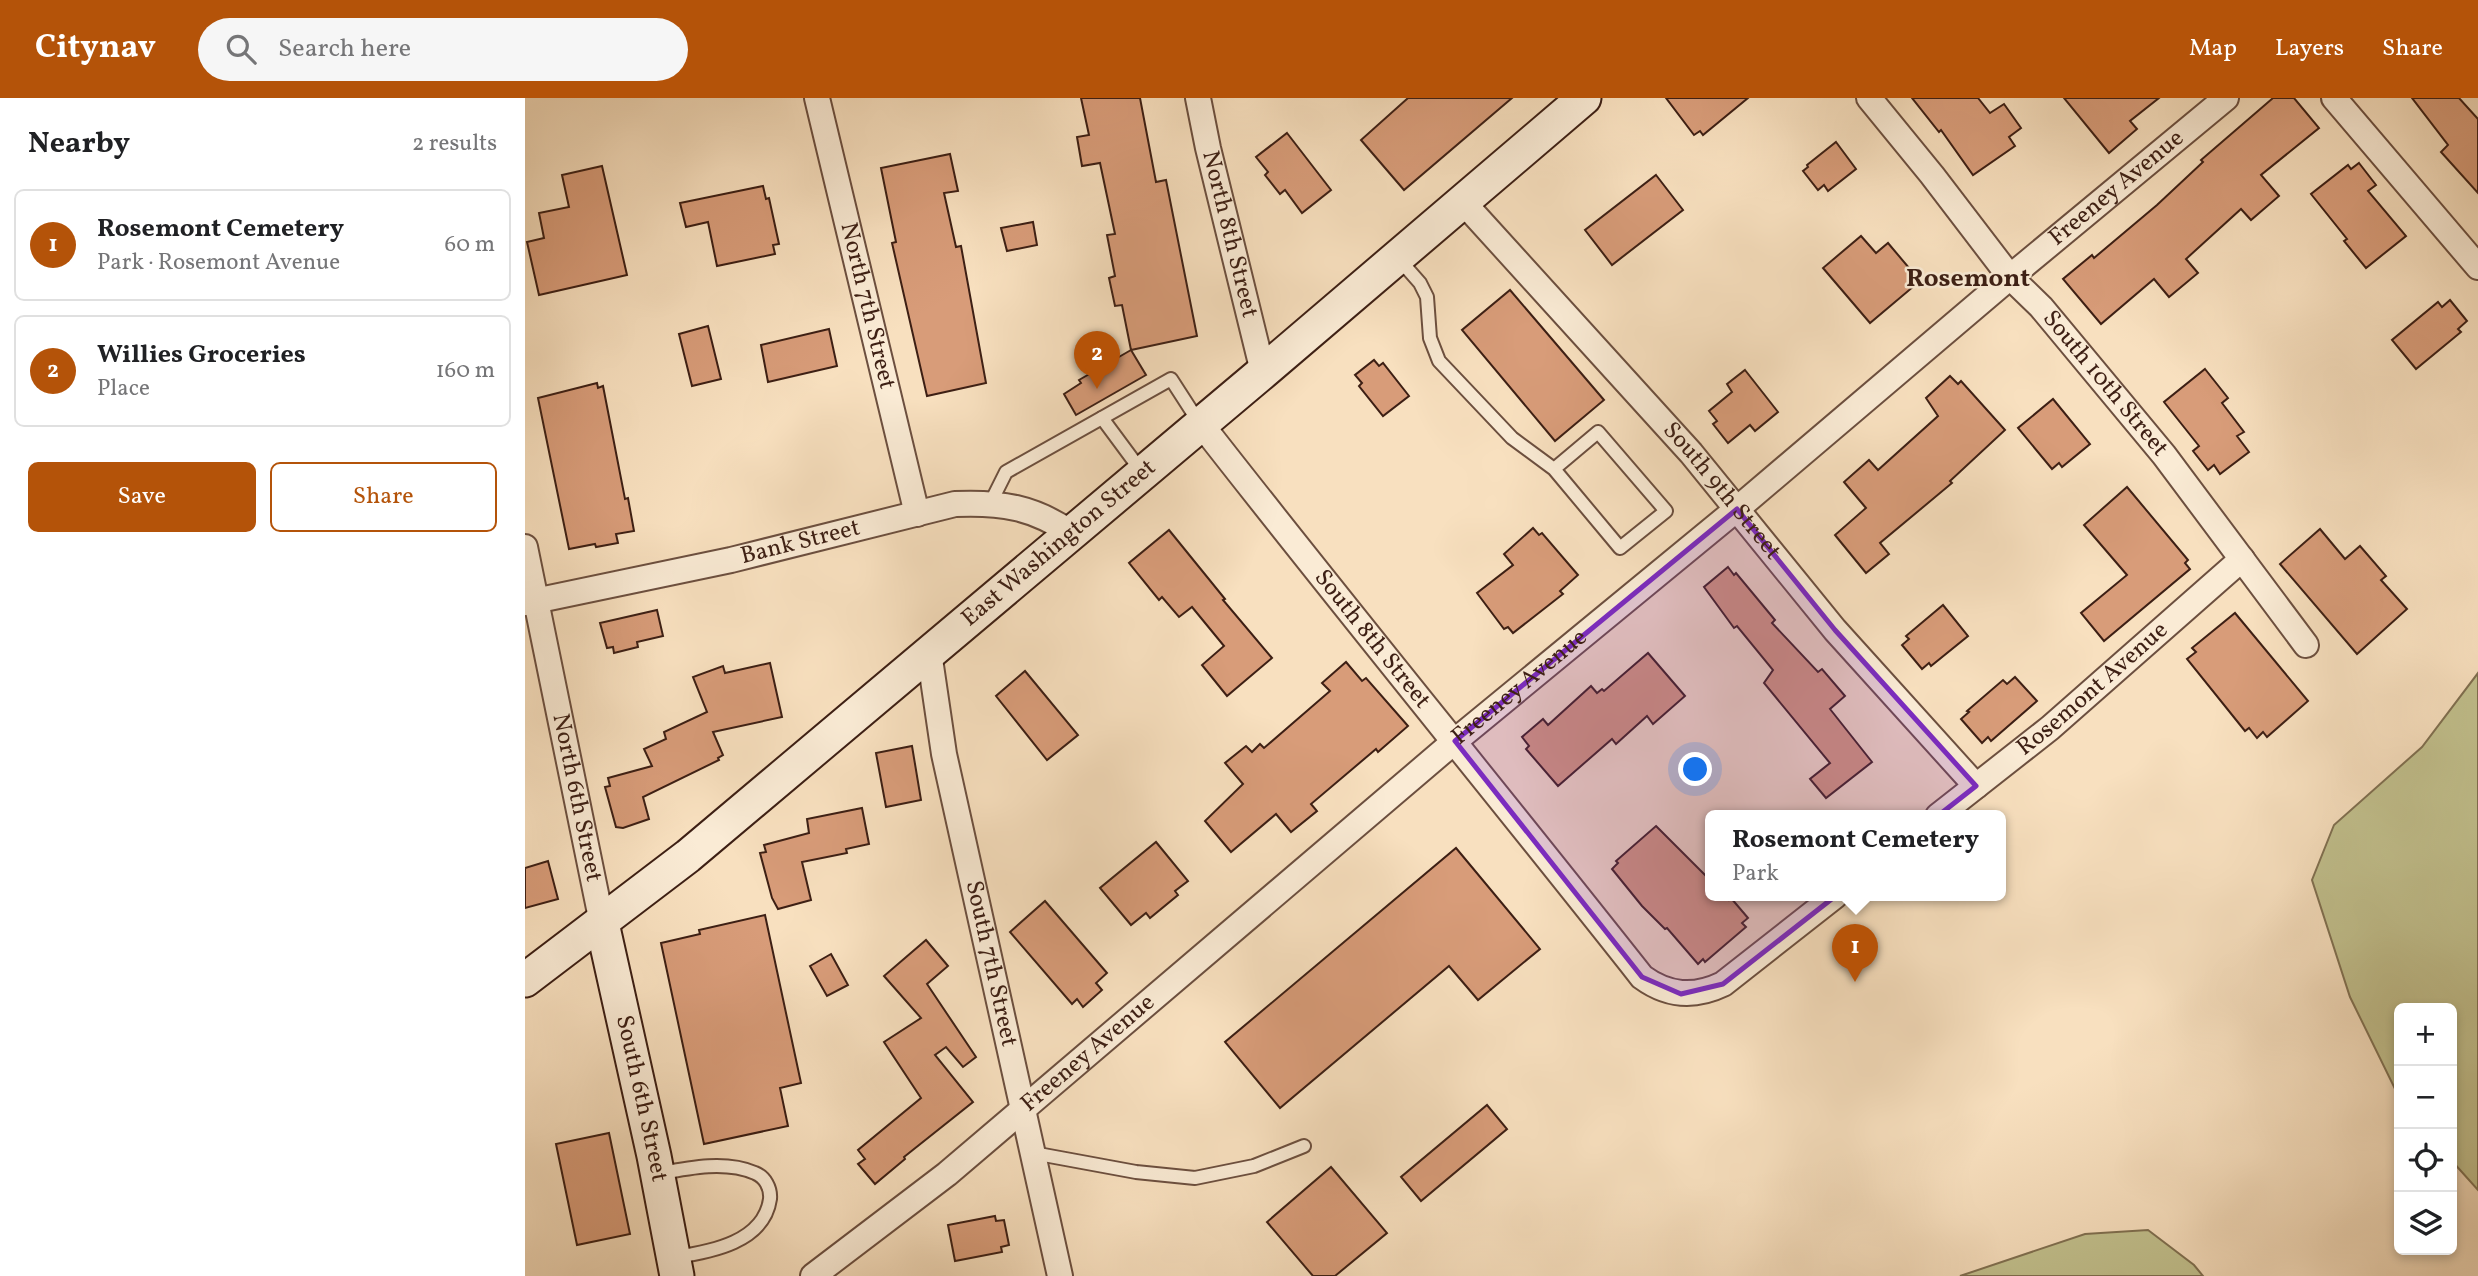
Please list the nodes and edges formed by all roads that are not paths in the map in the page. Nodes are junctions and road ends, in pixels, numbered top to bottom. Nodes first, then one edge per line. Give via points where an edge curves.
1 (817, 98) edge
2 (1198, 98) edge
3 (1584, 98) edge
4 (1869, 98) edge
5 (2226, 98) edge
6 (2334, 98) edge
7 (1463, 202) junction
8 (1398, 257) junction
9 (2478, 267) edge
10 (2010, 277) junction
11 (1263, 372) junction
12 (1102, 418) junction
13 (1201, 424) junction
14 (1554, 469) junction
15 (1143, 473) junction
16 (991, 502) junction
17 (1737, 509) junction
18 (917, 514) junction
19 (1071, 533) junction
20 (525, 547) edge
21 (2242, 559) junction
22 (530, 602) edge
23 (2306, 645) dead end
24 (929, 652) junction
25 (1455, 741) junction
26 (1976, 786) junction
27 (1946, 810) edge
28 (1829, 901) edge
29 (602, 923) junction
30 (525, 980) edge
31 (1023, 1109) junction
32 (1304, 1146) dead end
33 (1033, 1153) junction
34 (657, 1174) junction
35 (675, 1266) edge
36 (813, 1276) edge
37 (1060, 1276) edge

1 - 18 street, North 7th Street
2 - 11 street, North 8th Street
3 - 7 main road, East Washington Street
4 - 10 street, South 10th Street
5 - 10 street, Freeney Avenue
6 - 9 street
7 - 8 main road, East Washington Street
7 - 17 street, South 9th Street
8 - 11 main road, East Washington Street
8 - 14 lane via 1427,298 1430,338 1439,361 1512,438
10 - 17 street, Freeney Avenue
10 - 21 street, South 10th Street via 2041,307 2164,455
11 - 13 main road, East Washington Street
12 - 13 lane via 1171,379
12 - 15 lane
12 - 16 lane via 1006,472
13 - 15 main road, East Washington Street
13 - 25 street, South 8th Street
14 - 14 lane via 1620,548 1666,511 1598,432
15 - 19 main road, East Washington Street
16 - 18 street, Bank Street via 955,504
16 - 19 street, Bank Street via 1025,509
17 - 25 street, Freeney Avenue
17 - 26 street, South 9th Street via 1835,630
18 - 22 street, Bank Street via 731,560
19 - 24 main road, East Washington Street
20 - 22 street, North 6th Street
21 - 23 street, South 10th Street
21 - 26 street, Rosemont Avenue via 2050,728
22 - 29 street, North 6th Street
24 - 29 main road, East Washington Street
24 - 31 street, South 7th Street via 944,754
25 - 28 street, South 8th Street via 1642,977 1657,987 1681,994 1723,984
25 - 31 street, Freeney Avenue
26 - 27 street, Rosemont Avenue
29 - 30 main road, East Washington Street
29 - 34 main road, South 6th Street
31 - 33 street, South 7th Street
31 - 36 street, Freeney Avenue via 947,1174
32 - 33 lane via 1254,1166 1195,1178
33 - 37 street, South 7th Street
34 - 35 main road, South 6th Street
34 - 35 lane via 699,1167 745,1170 757,1174 771,1193 763,1219 754,1230

